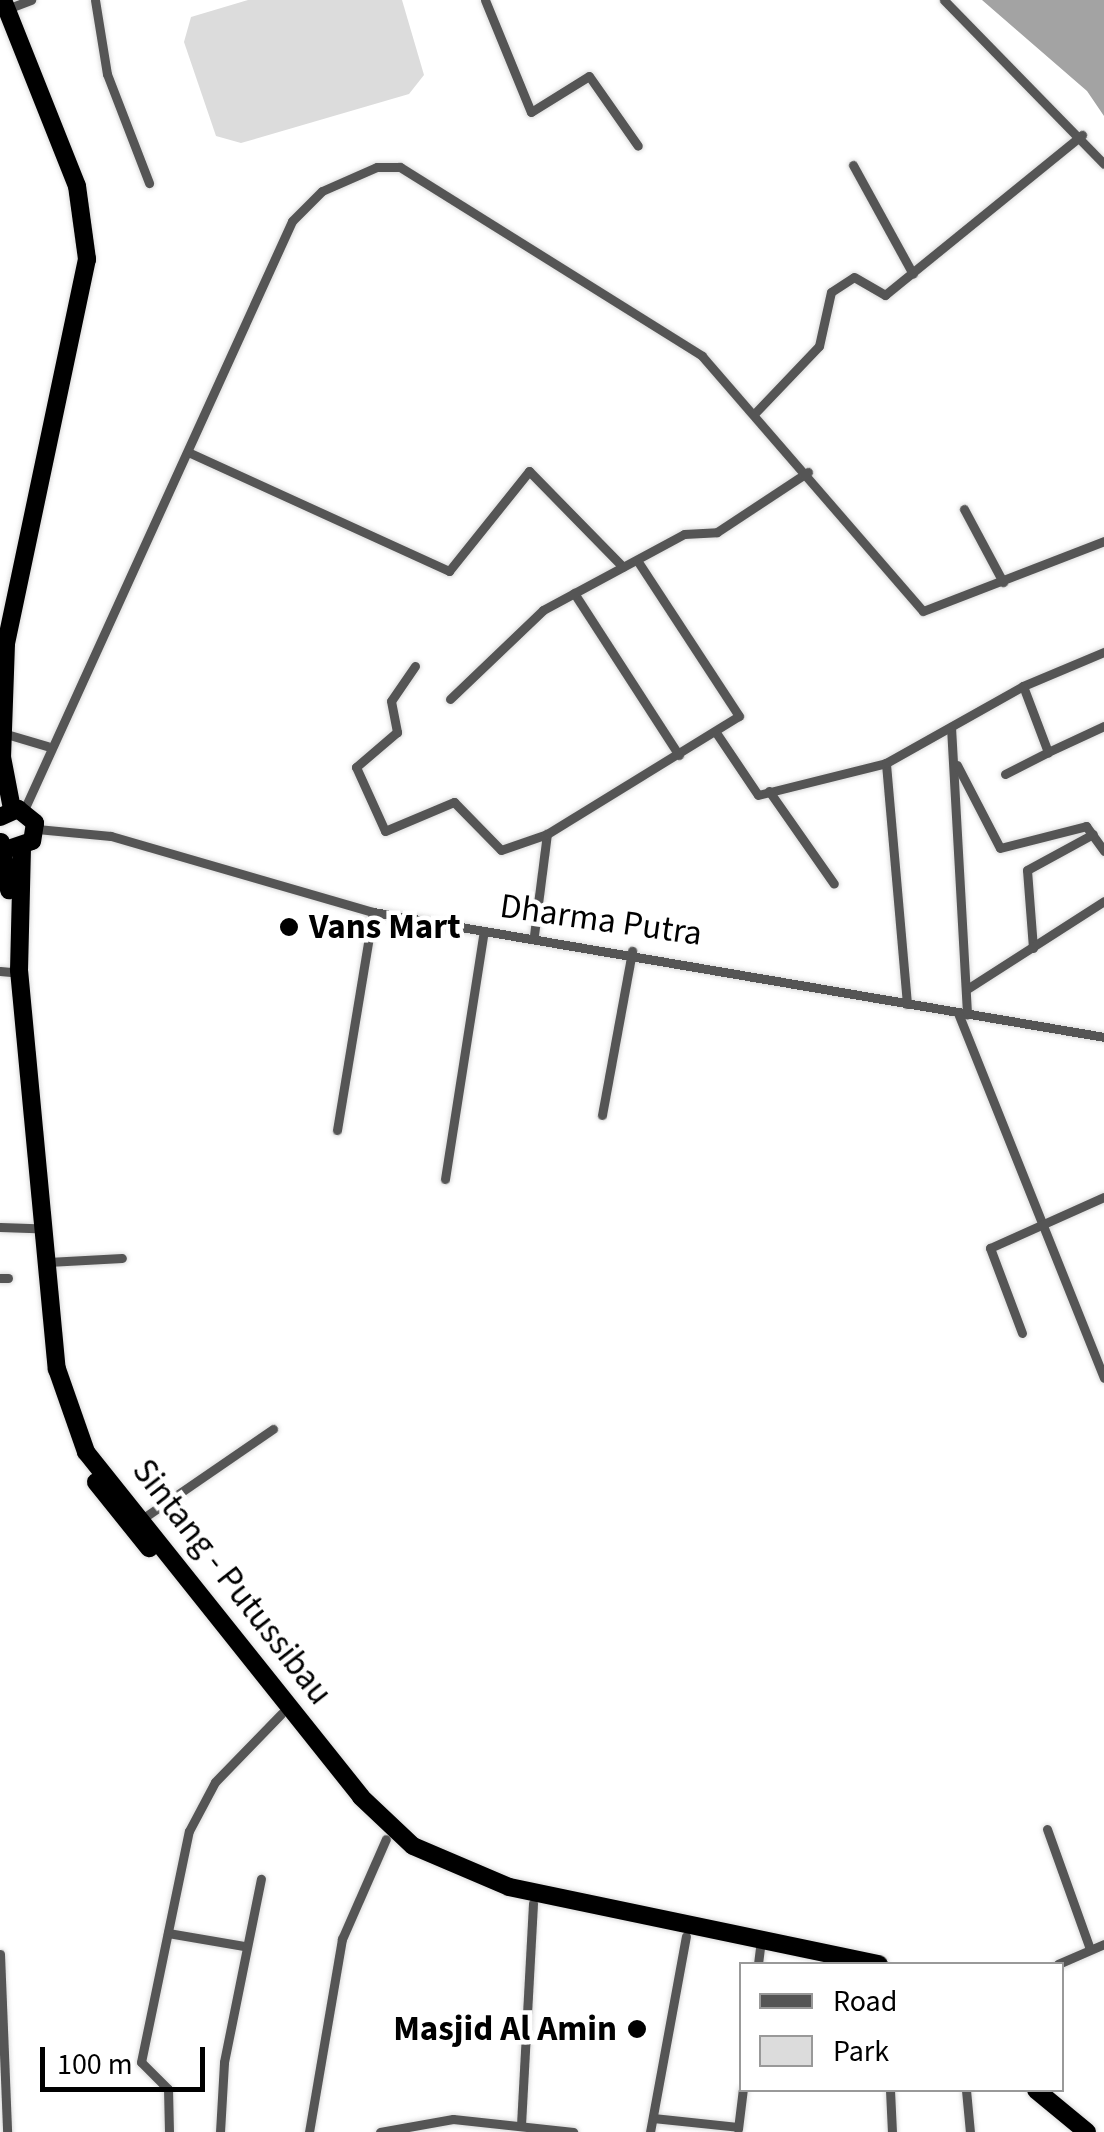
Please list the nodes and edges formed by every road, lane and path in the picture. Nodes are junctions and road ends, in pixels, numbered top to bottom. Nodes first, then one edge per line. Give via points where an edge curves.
1 (31, 0) edge
2 (95, 0) edge
3 (485, 0) edge
4 (944, 0) edge
5 (3, 7) edge
6 (1082, 134) junction
7 (638, 146) dead end
8 (1104, 164) edge
9 (854, 165) dead end
10 (148, 183) dead end
11 (913, 274) junction
12 (756, 412) junction
13 (188, 452) junction
14 (808, 472) junction
15 (964, 508) dead end
16 (1104, 541) edge
17 (637, 560) junction
18 (623, 568) junction
19 (1003, 582) junction
20 (574, 593) junction
21 (1104, 652) edge
22 (415, 666) dead end
23 (1023, 686) junction
24 (450, 698) dead end
25 (1104, 726) edge
26 (952, 727) junction
27 (1, 732) edge
28 (717, 734) junction
29 (47, 746) junction
30 (1048, 752) junction
31 (679, 755) junction
32 (953, 758) junction
33 (886, 763) junction
34 (1005, 774) dead end
35 (2, 782) edge
36 (769, 791) junction
37 (12, 812) edge
38 (36, 829) junction
39 (547, 834) junction
40 (1093, 834) junction
41 (1, 841) edge
42 (22, 848) junction
43 (1104, 851) edge
44 (4, 878) edge
45 (834, 884) dead end
46 (1104, 901) edge
47 (373, 912) junction
48 (484, 931) junction
49 (534, 935) junction
50 (1033, 948) junction
51 (632, 951) junction
52 (6, 972) edge
53 (967, 989) junction
54 (907, 1004) junction
55 (963, 1014) junction
56 (1104, 1037) edge
57 (602, 1115) dead end
58 (338, 1130) dead end
59 (444, 1179) dead end
60 (1103, 1199) edge
61 (1044, 1224) junction
62 (0, 1226) edge
63 (36, 1228) junction
64 (122, 1258) dead end
65 (48, 1262) junction
66 (1022, 1333) dead end
67 (1104, 1378) edge
68 (272, 1429) dead end
69 (142, 1520) junction
70 (241, 1656) junction
71 (281, 1714) junction
72 (1047, 1830) dead end
73 (386, 1839) junction
74 (261, 1880) dead end
75 (533, 1903) junction
76 (168, 1933) junction
77 (686, 1936) junction
78 (1104, 1944) edge
79 (244, 1946) junction
80 (1090, 1950) junction
81 (759, 1951) edge
82 (0, 1954) edge
83 (823, 1962) edge
84 (861, 1962) edge
85 (1063, 1962) edge
86 (1, 2034) edge
87 (743, 2092) edge
88 (890, 2092) edge
89 (966, 2092) edge
90 (1038, 2092) edge
91 (1055, 2092) edge
92 (653, 2118) junction
93 (490, 2120) junction
94 (520, 2125) junction
95 (738, 2130) edge
96 (7, 2132) edge
97 (169, 2132) edge
98 (220, 2132) edge
99 (309, 2132) edge
100 (380, 2132) edge
101 (488, 2132) edge
102 (573, 2132) edge
103 (650, 2132) edge
104 (892, 2132) edge
105 (970, 2132) edge
106 (1088, 2132) edge
107 (1104, 2132) edge

1 - 5 street
2 - 10 street via 107,74
3 - 7 street via 531,112 589,76
4 - 6 street
5 - 27 highway via 77,186 87,260 6,644
6 - 8 street
6 - 11 street
9 - 11 street
11 - 12 street via 880,298 854,277 831,292 819,346
12 - 13 street via 688,346 389,165 322,191 292,221
12 - 14 street
13 - 18 street via 449,571 529,471
13 - 29 street
14 - 17 street via 717,532 688,532
14 - 19 street via 919,608
15 - 19 street
16 - 19 street
17 - 18 street
17 - 28 street via 738,712
18 - 20 street
20 - 24 street via 510,634
20 - 31 street
21 - 23 street
22 - 39 street via 391,701 397,732 356,767 385,832 454,802 502,850
23 - 26 street
23 - 30 street
25 - 30 street
26 - 32 street
26 - 33 street
27 - 29 street
27 - 35 highway
28 - 31 street
28 - 36 street via 750,789
29 - 37 street
30 - 34 street
31 - 39 street
32 - 40 street via 1000,848 1082,826
32 - 53 street
33 - 36 street
33 - 54 street
35 - 37 highway
36 - 45 street
37 - 38 highway
38 - 42 highway
38 - 47 street, Dharma Putra via 111,836
39 - 49 street
40 - 43 street
40 - 50 street via 1027,870
41 - 42 highway
41 - 44 highway, Sintang - Putussibau
42 - 65 highway, Sintang - Putussibau via 20,970
44 - 52 highway, Sintang - Putussibau
46 - 50 street
47 - 48 street, Dharma Putra
47 - 58 street
48 - 49 street, Dharma Putra
48 - 59 street
49 - 51 street, Dharma Putra
50 - 53 street
51 - 54 street, Dharma Putra
51 - 57 street
52 - 63 highway, Sintang - Putussibau
53 - 55 street
54 - 55 street, Dharma Putra
55 - 56 street, Dharma Putra
55 - 61 street
60 - 61 street
61 - 66 street via 989,1252
61 - 67 street
62 - 63 street
63 - 70 highway, Sintang - Putussibau via 46,1370 66,1438
64 - 65 street
65 - 69 highway, Sintang - Putussibau via 65,1408 86,1452
68 - 69 street
69 - 70 highway, Sintang - Putussibau
70 - 71 highway, Sintang - Putussibau
70 - 81 highway, Sintang - Putussibau via 379,1818 442,1863
71 - 73 highway, Sintang - Putussibau
71 - 76 street via 201,1806
72 - 80 street
73 - 75 highway, Sintang - Putussibau via 456,1880
73 - 99 street via 342,1939
74 - 79 street
75 - 77 highway, Sintang - Putussibau
75 - 94 street
76 - 79 street
76 - 97 street via 141,2062 168,2090
77 - 81 highway, Sintang - Putussibau
77 - 92 street
78 - 80 street
79 - 98 street
80 - 85 street
81 - 83 highway, Sintang - Putussibau
81 - 84 highway, Sintang - Putussibau
82 - 86 street
86 - 96 street
87 - 95 street
88 - 104 street
89 - 105 street
90 - 106 highway
91 - 107 highway
92 - 95 street
92 - 103 street
93 - 94 street
93 - 100 street
93 - 101 street
94 - 102 street

